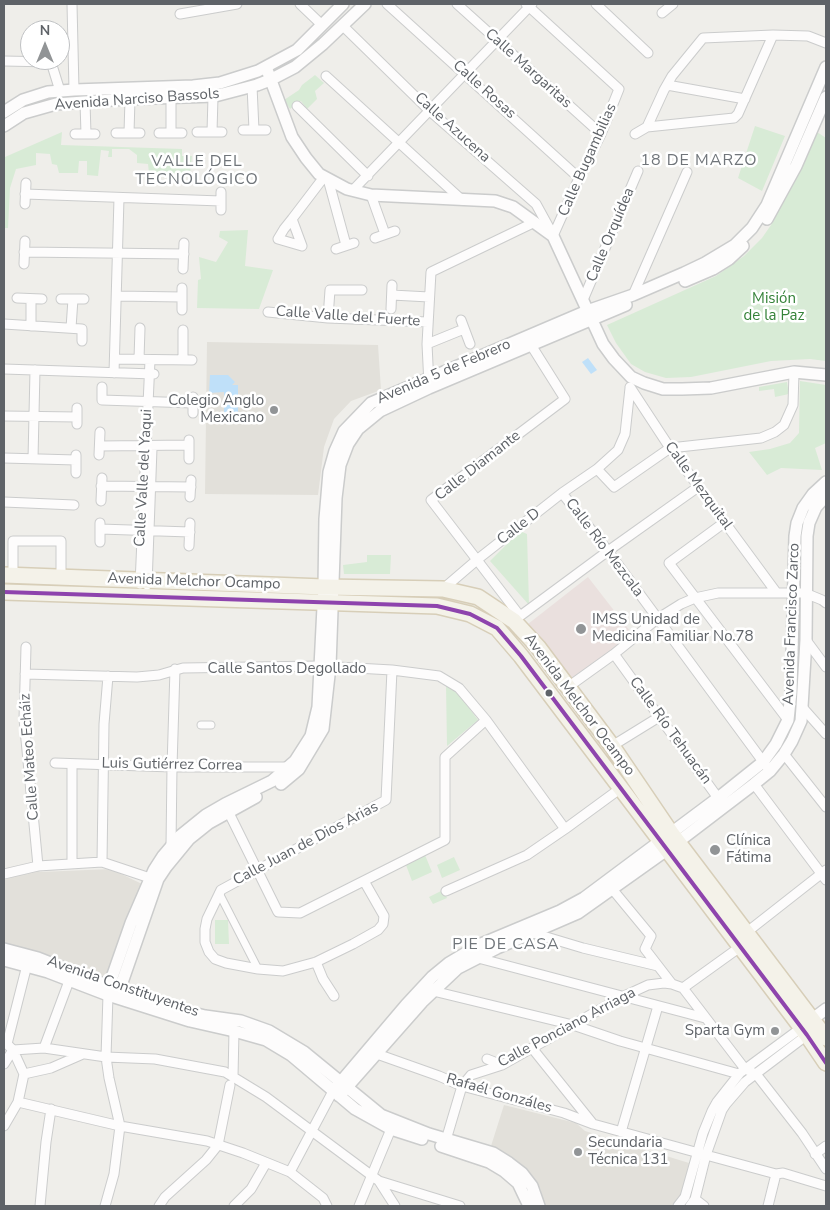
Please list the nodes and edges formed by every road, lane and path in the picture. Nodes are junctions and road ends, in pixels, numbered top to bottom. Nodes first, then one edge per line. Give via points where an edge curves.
1 (72, 4) edge
2 (237, 4) edge
3 (300, 4) edge
4 (343, 4) edge
5 (365, 4) edge
6 (388, 4) edge
7 (456, 4) edge
8 (596, 4) edge
9 (672, 4) edge
10 (529, 5) edge
11 (662, 13) dead end
12 (180, 14) dead end
13 (322, 25) junction
14 (343, 26) junction
15 (773, 35) junction
16 (496, 41) junction
17 (826, 43) edge
18 (648, 53) dead end
19 (4, 61) edge
20 (266, 67) junction
21 (826, 67) edge
22 (466, 73) junction
23 (326, 76) dead end
24 (270, 80) junction
25 (667, 85) junction
26 (252, 86) junction
27 (74, 90) junction
28 (60, 91) junction
29 (213, 96) junction
30 (826, 97) edge
31 (171, 98) junction
32 (130, 99) junction
33 (745, 99) junction
34 (85, 102) junction
35 (297, 106) dead end
36 (430, 111) junction
37 (4, 112) edge
38 (4, 126) edge
39 (647, 127) junction
40 (243, 130) dead end
41 (254, 130) junction
42 (266, 130) dead end
43 (198, 132) dead end
44 (116, 133) dead end
45 (129, 133) junction
46 (159, 133) dead end
47 (171, 133) junction
48 (182, 133) dead end
49 (75, 134) dead end
50 (140, 134) dead end
51 (601, 134) junction
52 (635, 134) dead end
53 (400, 143) junction
54 (785, 162) junction
55 (796, 166) junction
56 (638, 171) dead end
57 (686, 172) dead end
58 (368, 176) junction
59 (326, 178) junction
60 (579, 178) junction
61 (26, 184) dead end
62 (354, 190) junction
63 (371, 195) junction
64 (120, 198) junction
65 (462, 200) junction
66 (221, 201) dead end
67 (292, 219) dead end
68 (535, 222) junction
69 (395, 231) dead end
70 (385, 234) junction
71 (554, 236) junction
72 (375, 238) dead end
73 (25, 241) dead end
74 (184, 243) dead end
75 (336, 249) dead end
76 (24, 252) junction
77 (118, 254) junction
78 (184, 254) junction
79 (24, 264) dead end
80 (183, 269) dead end
81 (392, 285) dead end
82 (362, 290) dead end
83 (633, 295) junction
84 (117, 296) junction
85 (392, 296) junction
86 (429, 297) junction
87 (17, 298) dead end
88 (32, 298) junction
89 (42, 298) dead end
90 (61, 299) dead end
91 (73, 299) junction
92 (84, 299) dead end
93 (392, 308) dead end
94 (182, 310) dead end
95 (587, 310) junction
96 (268, 312) dead end
97 (328, 318) junction
98 (461, 320) dead end
99 (428, 322) junction
100 (4, 324) edge
101 (31, 326) junction
102 (71, 328) junction
103 (140, 328) dead end
104 (464, 329) junction
105 (183, 330) dead end
106 (82, 341) dead end
107 (427, 344) junction
108 (470, 344) dead end
109 (531, 345) junction
110 (115, 359) junction
111 (140, 359) junction
112 (152, 360) junction
113 (4, 369) edge
114 (35, 370) junction
115 (794, 372) junction
116 (114, 373) junction
117 (152, 374) junction
118 (826, 375) edge
119 (631, 382) junction
120 (428, 384) junction
121 (102, 388) dead end
122 (150, 402) junction
123 (193, 413) dead end
124 (4, 416) edge
125 (34, 416) junction
126 (77, 417) dead end
127 (100, 432) dead end
128 (149, 446) junction
129 (670, 448) junction
130 (4, 458) edge
131 (33, 459) junction
132 (189, 459) dead end
133 (597, 469) junction
134 (76, 473) dead end
135 (826, 482) edge
136 (147, 487) junction
137 (698, 488) junction
138 (562, 493) junction
139 (826, 496) edge
140 (190, 497) dead end
141 (4, 502) edge
142 (101, 502) dead end
143 (74, 504) dead end
144 (725, 522) junction
145 (146, 530) junction
146 (100, 542) dead end
147 (189, 546) dead end
148 (608, 551) junction
149 (478, 559) junction
150 (8, 576) edge
151 (61, 577) junction
152 (143, 581) junction
153 (443, 589) junction
154 (4, 592) edge
155 (776, 592) junction
156 (800, 593) junction
157 (328, 595) junction
158 (143, 597) junction
159 (695, 598) junction
160 (826, 603) edge
161 (517, 619) junction
162 (657, 619) junction
163 (806, 640) junction
164 (26, 647) dead end
165 (614, 654) junction
166 (325, 666) junction
167 (826, 667) edge
168 (175, 669) junction
169 (392, 670) junction
170 (25, 674) junction
171 (108, 676) junction
172 (568, 688) junction
173 (802, 707) junction
174 (659, 717) junction
175 (486, 720) junction
176 (788, 720) junction
177 (201, 725) dead end
178 (210, 725) dead end
179 (826, 734) edge
180 (612, 746) junction
181 (784, 754) junction
182 (55, 763) dead end
183 (72, 764) junction
184 (103, 765) junction
185 (766, 766) junction
186 (172, 767) junction
187 (289, 767) junction
188 (754, 784) junction
189 (621, 788) junction
190 (718, 798) junction
191 (826, 807) edge
192 (227, 808) junction
193 (719, 811) junction
194 (565, 830) junction
195 (670, 841) junction
196 (172, 846) junction
197 (102, 862) junction
198 (72, 863) junction
199 (38, 866) junction
200 (258, 869) junction
201 (4, 874) edge
202 (825, 875) edge
203 (150, 878) junction
204 (364, 881) junction
205 (612, 890) junction
206 (446, 891) dead end
207 (219, 894) junction
208 (747, 932) junction
209 (533, 933) junction
210 (740, 947) junction
211 (4, 949) edge
212 (478, 958) junction
213 (4, 960) edge
214 (316, 962) junction
215 (27, 965) junction
216 (658, 966) junction
217 (258, 969) junction
218 (69, 981) junction
219 (672, 984) junction
220 (683, 988) junction
221 (433, 991) junction
222 (114, 992) junction
223 (334, 996) dead end
224 (622, 997) junction
225 (658, 1006) junction
226 (826, 1009) edge
227 (705, 1018) junction
228 (573, 1025) junction
229 (815, 1028) edge
230 (234, 1031) junction
231 (8, 1046) edge
232 (44, 1048) junction
233 (532, 1048) junction
234 (646, 1048) junction
235 (84, 1054) junction
236 (377, 1054) junction
237 (106, 1057) junction
238 (487, 1059) dead end
239 (826, 1063) edge
240 (4, 1064) edge
241 (502, 1065) junction
242 (313, 1066) junction
243 (742, 1072) junction
244 (24, 1074) junction
245 (756, 1074) junction
246 (232, 1081) junction
247 (462, 1086) junction
248 (340, 1089) junction
249 (18, 1102) junction
250 (51, 1110) junction
251 (593, 1124) junction
252 (4, 1126) edge
253 (120, 1126) junction
254 (391, 1129) junction
255 (312, 1131) junction
256 (621, 1132) junction
257 (421, 1135) junction
258 (446, 1140) junction
259 (218, 1145) junction
260 (826, 1146) edge
261 (701, 1154) junction
262 (815, 1154) junction
263 (266, 1163) junction
264 (826, 1169) edge
265 (290, 1172) junction
266 (776, 1174) junction
267 (375, 1178) junction
268 (826, 1186) edge
269 (693, 1203) edge
270 (40, 1206) edge
271 (105, 1206) edge
272 (159, 1206) edge
273 (234, 1206) edge
274 (327, 1206) edge
275 (359, 1206) edge
276 (395, 1206) edge
277 (460, 1206) edge
278 (528, 1206) edge
279 (539, 1206) edge
280 (678, 1206) edge
281 (704, 1206) edge
282 (768, 1206) edge

1 - 27 street
2 - 12 street
3 - 13 street
4 - 13 street, Avenida Narciso Bassols
5 - 14 street, Avenida Narciso Bassols
6 - 22 street, Calle Rosas
7 - 16 street, Calle Margaritas
8 - 18 street
9 - 11 street
10 - 16 street
10 - 51 street, Calle Bugambilias via 619,89
13 - 20 street, Avenida Narciso Bassols via 297,50
14 - 24 street, Avenida Narciso Bassols via 295,67
14 - 36 street, Calle Azucena
15 - 17 street via 808,36
15 - 25 street via 703,38
15 - 33 street
16 - 22 street
16 - 51 street, Calle Margaritas
19 - 28 street via 50,62
20 - 24 street
20 - 27 street, Avenida Narciso Bassols via 220,83
21 - 54 street, Avenida 5 de Febrero
22 - 36 street
22 - 60 street, Calle Rosas
23 - 53 street
24 - 26 street, Avenida Narciso Bassols
24 - 59 street via 292,137 319,174
25 - 33 street
25 - 39 street
26 - 29 street, Avenida Narciso Bassols
26 - 41 street
27 - 28 street, Avenida Narciso Bassols
28 - 37 street, Avenida Narciso Bassols via 23,100
29 - 31 street, Avenida Narciso Bassols
29 - 43 street via 217,132
30 - 55 street, Avenida 5 de Febrero
31 - 32 street, Avenida Narciso Bassols
31 - 47 street
32 - 34 street, Avenida Narciso Bassols
32 - 45 street
33 - 39 street via 734,118
34 - 38 street, Avenida Narciso Bassols via 56,104 24,113
34 - 49 street via 90,134
35 - 58 street
36 - 53 street
36 - 71 street, Calle Azucena via 536,204
39 - 52 street
40 - 41 street
41 - 42 street
44 - 45 street
45 - 50 street
46 - 47 street
47 - 48 street
51 - 60 street, Calle Bugambilias
53 - 58 street
53 - 65 street
54 - 55 street
54 - 83 street, Avenida 5 de Febrero via 767,204 745,237 705,264
55 - 95 street, Avenida 5 de Febrero via 766,220 729,259 713,269
56 - 95 street, Calle Orquídea
57 - 83 street
58 - 62 street
59 - 62 street
59 - 67 street
59 - 75 street via 350,244
60 - 71 street, Calle Bugambilias
61 - 64 street via 25,199
62 - 63 street
63 - 65 street
63 - 70 street
64 - 66 street
64 - 77 street
65 - 68 street via 495,201 513,207
68 - 71 street
68 - 86 street, Calle Valle del Fuerte via 431,272
69 - 70 street
70 - 72 street
71 - 95 street
73 - 76 street
74 - 78 street
76 - 77 street
76 - 79 street
77 - 78 street
77 - 84 street
78 - 80 street
81 - 85 street
82 - 97 street via 330,290
83 - 95 street, Avenida 5 de Febrero
84 - 94 street via 182,293
84 - 110 street
85 - 86 street
85 - 93 street
86 - 99 street, Calle Valle del Fuerte
87 - 88 street
88 - 89 street
88 - 101 street
90 - 91 street
91 - 92 street
91 - 102 street
95 - 109 street, Avenida 5 de Febrero
95 - 119 street via 602,344
95 - 120 street, Avenida 5 de Febrero
96 - 97 street, Calle Valle del Fuerte
97 - 99 street, Calle Valle del Fuerte
98 - 104 street
99 - 107 street, Calle Valle del Fuerte
100 - 101 street
101 - 102 street
102 - 106 street via 82,328
103 - 111 street
104 - 107 street
104 - 108 street
105 - 112 street via 187,360
107 - 120 street, Calle Valle del Fuerte
109 - 120 street, Avenida 5 de Febrero
109 - 149 street, Calle Diamante via 564,399 431,500
110 - 111 street
110 - 116 street
111 - 112 street
112 - 117 street, Calle Valle del Yaqui
113 - 114 street
114 - 116 street
114 - 125 street
115 - 118 street
115 - 119 street via 711,388 663,389
115 - 129 street via 793,405 784,426 762,438
116 - 117 street
117 - 122 street, Calle Valle del Yaqui
119 - 129 street, Calle Mezquital
119 - 133 street, Calle D via 625,434 618,450
120 - 157 street, Avenida 5 de Febrero via 380,411 358,429 348,444 340,464
121 - 122 street via 102,400
122 - 123 street via 193,400
122 - 128 street, Calle Valle del Yaqui
124 - 125 street
125 - 126 street
125 - 131 street
127 - 128 street via 100,450
128 - 132 street via 189,443
128 - 136 street, Calle Valle del Yaqui
129 - 133 street via 614,488
129 - 137 street, Calle Mezquital
130 - 131 street
131 - 134 street via 76,457
133 - 138 street, Calle D
135 - 156 street, Avenida Francisco Zarco via 803,508 797,523 795,536
136 - 140 street via 191,484
136 - 142 street via 102,482
136 - 145 street, Calle Valle del Yaqui
137 - 144 street, Calle Mezquital
137 - 148 street
138 - 148 street, Calle Río Mezcala
138 - 149 street, Calle D
139 - 156 street, Avenida Francisco Zarco via 816,507 809,523
141 - 143 street
144 - 155 street, Calle Mezquital
144 - 159 street via 669,564
145 - 146 street via 100,526
145 - 147 street via 190,527
145 - 152 street, Calle Valle del Yaqui
148 - 161 street
148 - 162 street, Calle Río Mezcala
149 - 153 street, Calle D
149 - 161 street, Calle Diamante
150 - 151 main road, Avenida Melchor Ocampo
150 - 151 street via 13,540 61,541
151 - 152 main road, Avenida Melchor Ocampo
152 - 157 main road, Avenida Melchor Ocampo
152 - 158 street, Calle Valle del Yaqui
153 - 157 main road, Avenida Melchor Ocampo
153 - 161 main road, Avenida Melchor Ocampo via 478,597
154 - 158 main road, Avenida Melchor Ocampo
155 - 156 street
155 - 159 street via 718,593
156 - 160 street
156 - 163 street, Avenida Francisco Zarco
156 - 176 street, Avenida Francisco Zarco
157 - 158 main road, Avenida Melchor Ocampo
157 - 166 street, Avenida 5 de Febrero
157 - 189 main road, Avenida Melchor Ocampo via 437,606 470,614 497,628
159 - 162 street
159 - 176 street
161 - 172 main road, Avenida Melchor Ocampo
162 - 165 street
162 - 185 street, Calle Río Mezcala
163 - 167 street
163 - 173 street, Avenida Francisco Zarco
164 - 170 street, Calle Mateo Echáiz
165 - 172 street
165 - 174 street, Calle Río Tehuacán
166 - 168 street, Calle Santos Degollado
166 - 169 street, Calle Santos Degollado
166 - 187 street, Avenida 5 de Febrero via 313,729
166 - 192 street, Avenida 5 de Febrero via 323,729 299,769 280,785
168 - 171 street, Calle Santos Degollado via 159,675
168 - 186 street
169 - 175 street, Calle Santos Degollado via 443,678 459,688
169 - 200 street, Calle Juan de Dios Arias via 386,800
170 - 171 street, Calle Santos Degollado
170 - 199 street, Calle Mateo Echáiz via 24,719
171 - 184 street
172 - 180 main road, Avenida Melchor Ocampo
173 - 179 street
173 - 181 street, Avenida Francisco Zarco via 801,721
174 - 180 street
174 - 190 street, Calle Río Tehuacán
175 - 194 street, Calle Santos Degollado
175 - 204 street via 445,757 445,840
176 - 185 street, Avenida Francisco Zarco
177 - 178 street
180 - 195 main road, Avenida Melchor Ocampo
181 - 185 street, Avenida Francisco Zarco
181 - 191 street
182 - 183 street, Luis Gutiérrez Correa
183 - 184 street, Luis Gutiérrez Correa
183 - 198 street
184 - 186 street, Luis Gutiérrez Correa
184 - 197 street
185 - 188 street, Avenida Francisco Zarco
185 - 190 street, Avenida Francisco Zarco
186 - 187 street, Luis Gutiérrez Correa
186 - 196 street
187 - 192 street, Avenida 5 de Febrero via 272,782
188 - 193 street, Avenida Francisco Zarco
188 - 202 street
189 - 194 street
189 - 195 main road, Avenida Melchor Ocampo
190 - 193 street, Calle Río Tehuacán
190 - 195 street, Avenida Francisco Zarco
192 - 196 street, Avenida 5 de Febrero via 206,815
192 - 200 street
192 - 222 street, Avenida 5 de Febrero via 189,838 158,879
193 - 195 street, Avenida Francisco Zarco
194 - 206 street via 527,855
195 - 205 street, Avenida Francisco Zarco
195 - 208 main road, Avenida Melchor Ocampo
195 - 210 main road, Avenida Melchor Ocampo
195 - 248 street, Avenida Francisco Zarco via 584,898 481,944 449,963 406,1005
196 - 203 street, Avenida 5 de Febrero
197 - 198 street
197 - 203 street
198 - 199 street
199 - 201 street
200 - 204 street via 278,912 300,913
200 - 207 street, Calle Juan de Dios Arias
202 - 208 street
203 - 222 street, Avenida 5 de Febrero via 132,923
204 - 214 street, Calle Juan de Dios Arias via 384,916 383,924 378,930
205 - 209 street, Avenida Francisco Zarco via 578,913
205 - 216 street via 651,936 645,949
207 - 217 street
207 - 217 street, Calle Juan de Dios Arias via 205,929 205,942 210,952 215,959 226,963
208 - 229 main road, Avenida Melchor Ocampo
209 - 212 street, Avenida Francisco Zarco
209 - 216 street
210 - 220 street
210 - 229 main road, Avenida Melchor Ocampo
211 - 222 street, Avenida Constituyentes via 38,958
212 - 221 street, Avenida Francisco Zarco via 458,968
212 - 224 street
213 - 215 street, Avenida Constituyentes
214 - 217 street, Calle Juan de Dios Arias via 283,971
214 - 223 street
215 - 218 street, Avenida Constituyentes
215 - 231 street
216 - 219 street
218 - 222 street, Avenida Constituyentes
218 - 232 street
219 - 220 street, Calle Ponciano Arriaga
219 - 224 street, Calle Ponciano Arriaga via 648,985
220 - 227 street
221 - 228 street
221 - 236 street, Avenida Francisco Zarco
222 - 230 street, Avenida Constituyentes via 190,1021
222 - 237 street, Avenida 5 de Febrero via 108,1013
222 - 242 street, Avenida Constituyentes via 205,1016 241,1021 268,1031 289,1042
224 - 225 street
224 - 228 street, Calle Ponciano Arriaga
225 - 227 street
225 - 234 street
226 - 229 street
227 - 243 street
228 - 233 street, Calle Ponciano Arriaga
228 - 234 street
229 - 239 main road, Avenida Melchor Ocampo
229 - 243 street
229 - 245 street
230 - 242 street, Avenida Constituyentes via 266,1040
230 - 246 street
231 - 232 street
231 - 240 street
231 - 244 street
232 - 235 street
233 - 241 street, Calle Ponciano Arriaga
233 - 251 street
234 - 243 street
234 - 256 street
235 - 237 street
235 - 244 street via 51,1068
236 - 247 street, Rafaél Gonzáles
236 - 248 street, Avenida Francisco Zarco
237 - 246 street via 155,1059 225,1072
237 - 253 street, Avenida 5 de Febrero
238 - 241 street
241 - 247 street, Calle Ponciano Arriaga via 471,1075
242 - 248 street, Avenida Constituyentes
243 - 245 street
243 - 261 street via 712,1111
244 - 249 street
245 - 261 street via 745,1082 722,1110
245 - 262 street
246 - 255 street via 266,1096
246 - 259 street
247 - 251 street, Rafaél Gonzáles
247 - 258 street
248 - 254 street, Avenida Constituyentes via 355,1109
248 - 255 street
248 - 257 street, Avenida Constituyentes
249 - 250 street
249 - 252 street
250 - 253 street
250 - 270 street
251 - 256 street, Rafaél Gonzáles
253 - 259 street
253 - 271 street, Avenida 5 de Febrero via 114,1174
254 - 257 street, Avenida Constituyentes
254 - 267 street
255 - 265 street
255 - 267 street
256 - 261 street, Rafaél Gonzáles
257 - 258 street, Avenida Constituyentes
257 - 278 street, Avenida Constituyentes via 504,1171 518,1183
258 - 279 street, Avenida Constituyentes via 493,1154 509,1163 532,1186
259 - 263 street
259 - 272 street via 164,1197
260 - 262 street
261 - 266 street, Rafaél Gonzáles
261 - 269 street
261 - 280 street via 685,1197
262 - 264 street
263 - 265 street
263 - 273 street via 251,1189
265 - 274 street via 323,1198
266 - 268 street, Rafaél Gonzáles via 783,1173
266 - 282 street
267 - 275 street
267 - 276 street
267 - 277 street
269 - 281 street

